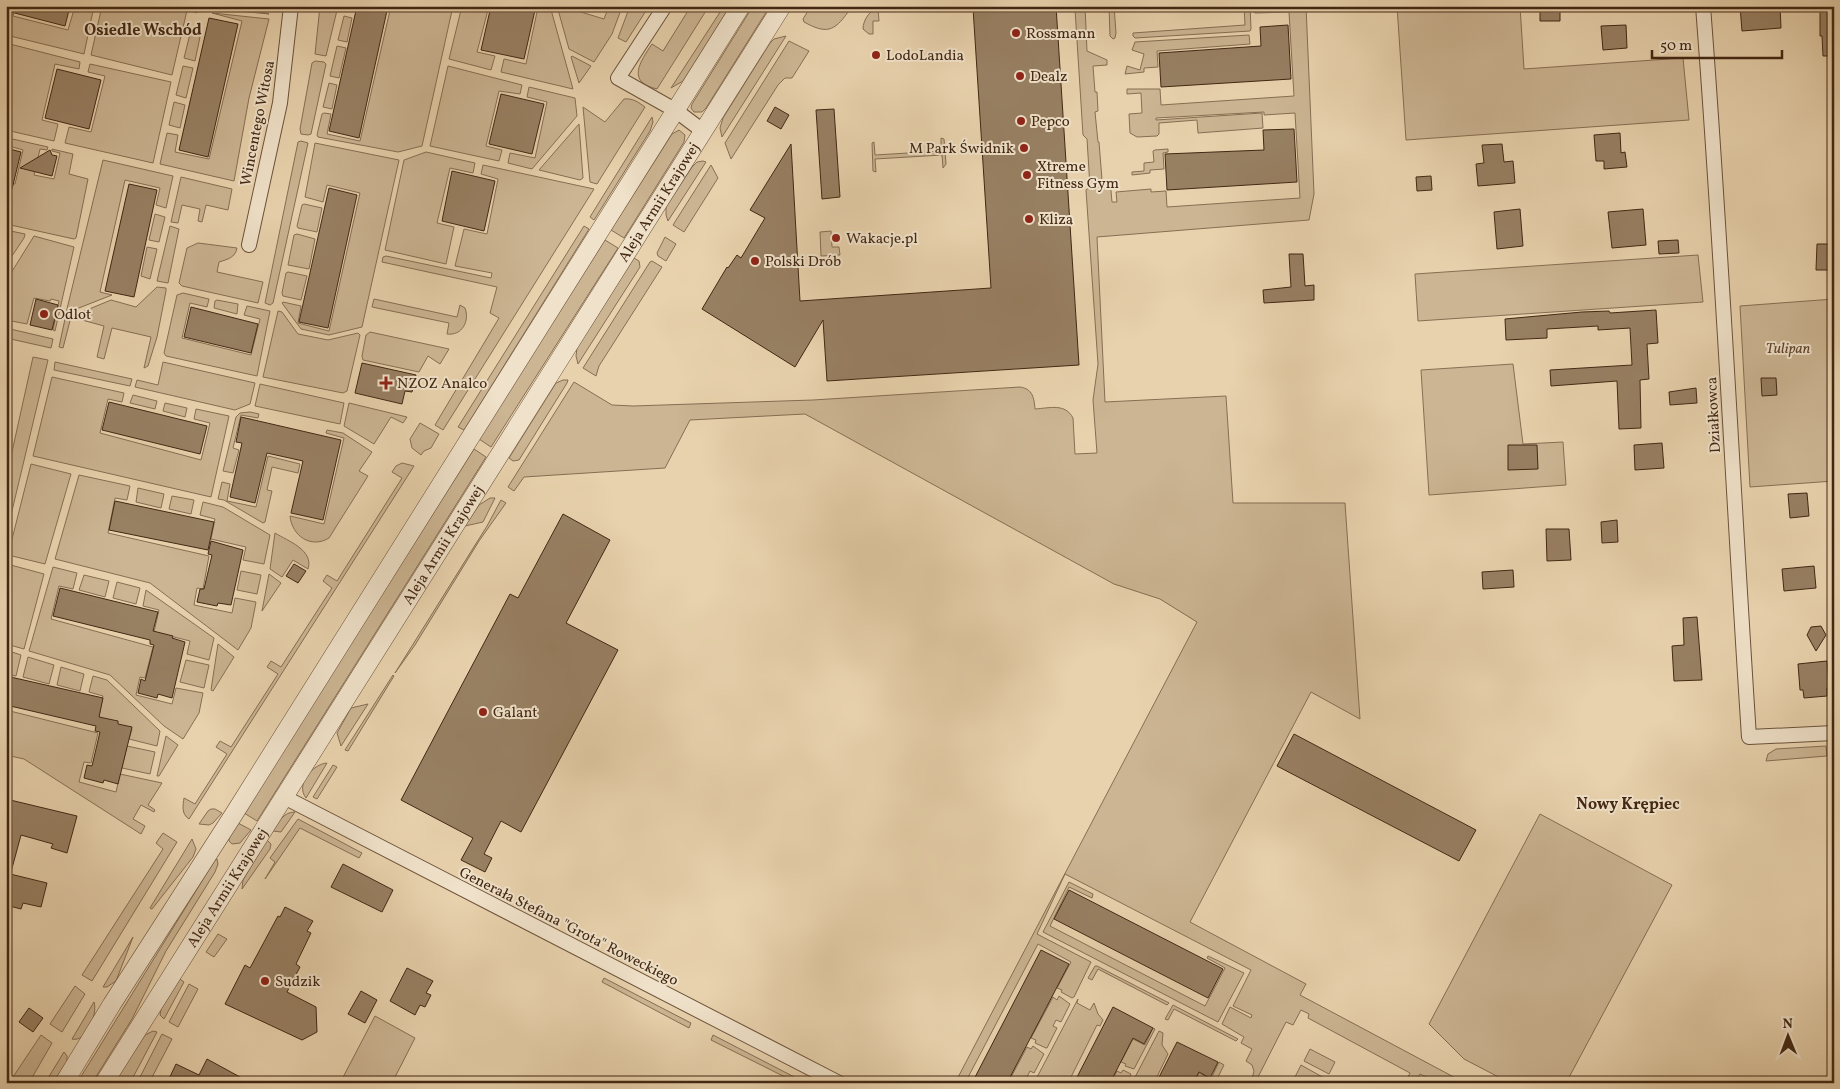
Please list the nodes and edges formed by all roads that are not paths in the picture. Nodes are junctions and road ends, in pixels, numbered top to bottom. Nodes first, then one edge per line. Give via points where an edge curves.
1 (291, 6) edge
2 (665, 6) edge
3 (741, 6) edge
4 (782, 6) edge
5 (1703, 6) edge
6 (675, 110) junction
7 (703, 131) junction
8 (249, 245) dead end
9 (1834, 733) edge
10 (284, 797) junction
11 (64, 1083) edge
12 (104, 1083) edge
13 (839, 1083) edge

1 - 8 street, Wincentego Witosa via 280,103
2 - 6 street via 618,78
3 - 6 street
4 - 7 street, Aleja Armii Krajowej
5 - 9 street, Działkowca via 1749,737
6 - 7 street
6 - 11 street
7 - 10 street, Aleja Armii Krajowej
10 - 12 street, Aleja Armii Krajowej
10 - 13 street, Generała Stefana "Grota" Roweckiego

